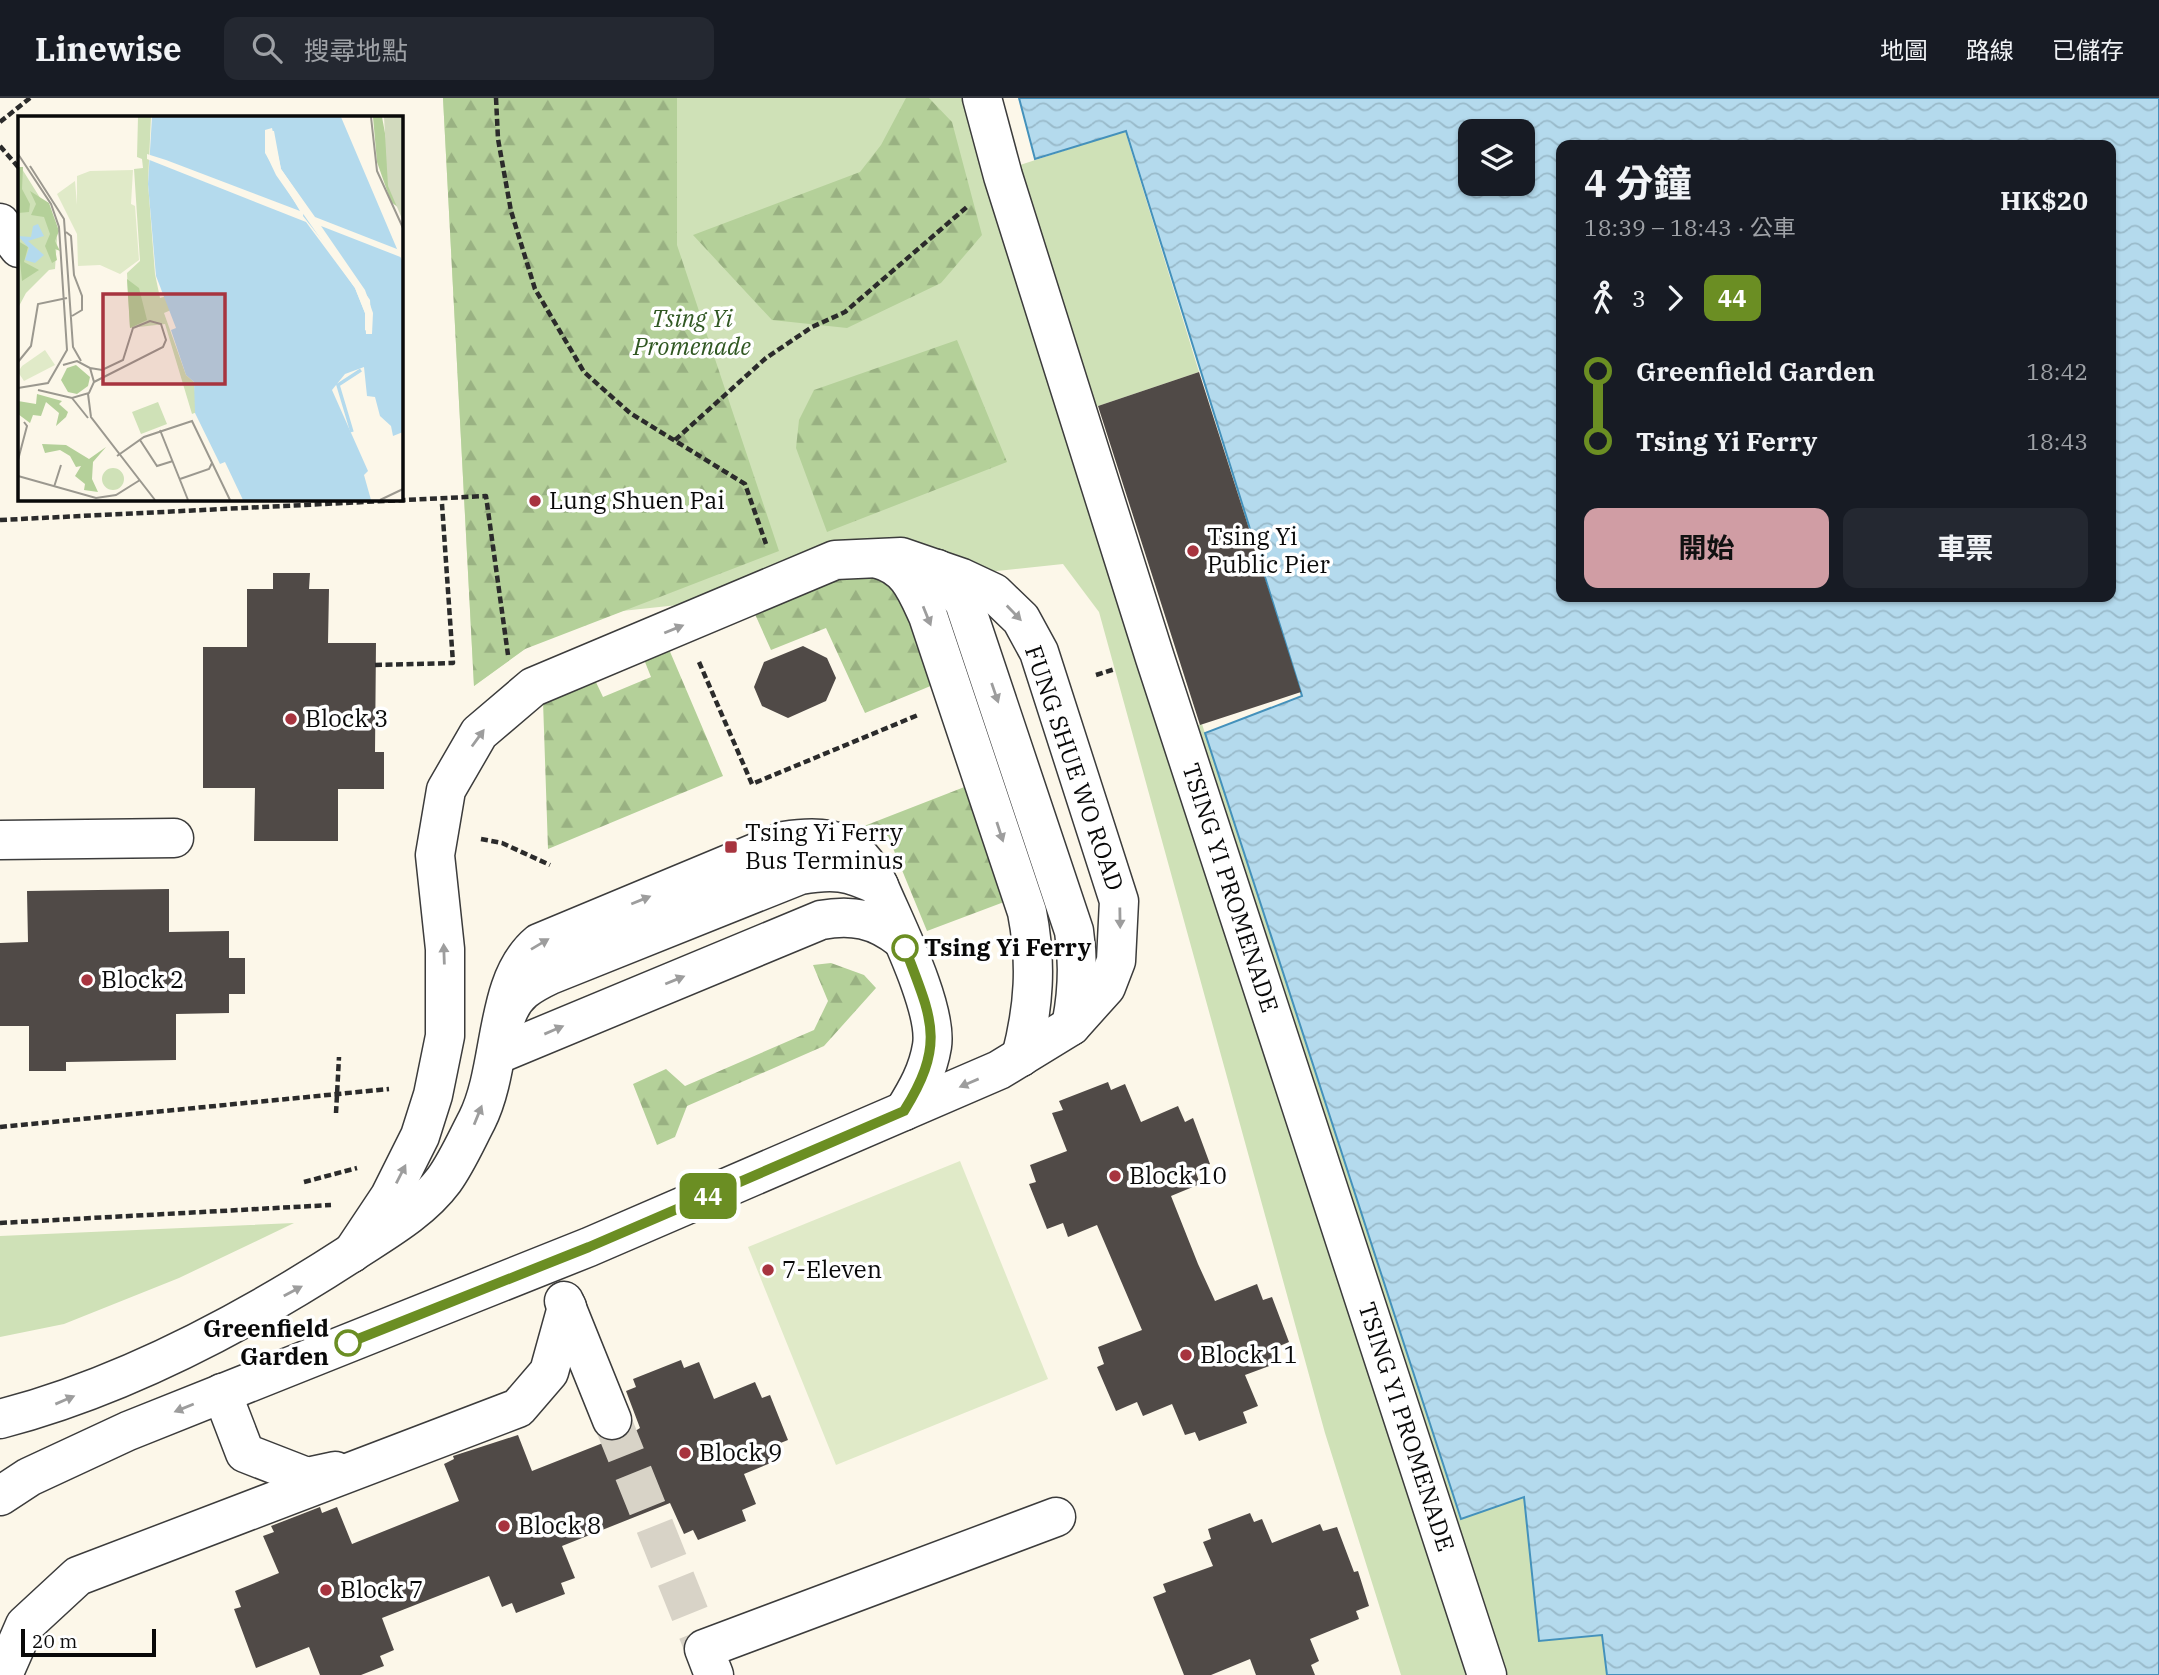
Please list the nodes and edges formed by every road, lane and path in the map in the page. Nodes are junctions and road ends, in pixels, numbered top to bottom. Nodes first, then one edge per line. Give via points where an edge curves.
1 (30, 98) edge
2 (496, 98) edge
3 (982, 98) edge
4 (0, 122) edge
5 (0, 145) edge
6 (18, 168) edge
7 (1003, 176) junction
8 (0, 223) edge
9 (18, 247) edge
10 (674, 440) junction
11 (442, 503) dead end
12 (0, 520) edge
13 (768, 550) dead end
14 (865, 556) junction
15 (935, 567) junction
16 (683, 625) junction
17 (508, 659) dead end
18 (375, 665) dead end
19 (925, 712) dead end
20 (174, 838) dead end
21 (476, 838) dead end
22 (0, 840) edge
23 (550, 865) dead end
24 (901, 939) junction
25 (1071, 1026) junction
26 (500, 1039) junction
27 (339, 1057) dead end
28 (1021, 1057) junction
29 (397, 1088) dead end
30 (904, 1111) junction
31 (336, 1113) dead end
32 (0, 1127) edge
33 (361, 1167) dead end
34 (304, 1182) dead end
35 (336, 1205) dead end
36 (0, 1223) edge
37 (352, 1253) junction
38 (549, 1262) junction
39 (566, 1307) junction
40 (222, 1393) junction
41 (0, 1419) edge
42 (612, 1420) tunnel mouth
43 (371, 1465) junction
44 (0, 1496) edge
45 (1056, 1517) dead end
46 (3, 1675) edge
47 (714, 1675) edge
48 (1487, 1675) edge

1 - 4 path
2 - 10 path via 511,211 535,289 584,372 630,413
3 - 7 street, TSING YI PROMENADE
5 - 6 path
7 - 10 path via 845,312 812,327 766,358
7 - 48 street, TSING YI PROMENADE
8 - 9 street
10 - 13 path via 745,484
11 - 18 path via 453,663
12 - 17 path via 486,496
14 - 15 street, FUNG SHUE WO ROAD via 901,557
14 - 16 street, FUNG SHUE WO ROAD via 835,560
14 -> 28 street via 894,564 914,585 1027,912 1034,996
15 -> 25 street via 964,603 1074,930 1079,961
15 -> 25 street, FUNG SHUE WO ROAD via 994,593 1021,619 1039,652 1119,901 1116,961 1106,988
16 - 19 path via 752,784
37 -> 16 street, FUNG SHUE WO ROAD via 390,1196 420,1136 445,1036 445,948 435,855 446,790 480,733 533,687
20 - 22 street
21 - 23 path via 502,843
26 -> 24 street via 821,920 841,916 864,919 884,925
26 -> 24 street via 514,973 523,956 539,943 784,841 809,837 840,841 859,853
24 - 30 street via 930,1014 932,1044 923,1081
25 - 28 street, FUNG SHUE WO ROAD
37 -> 26 street via 406,1217 443,1181 479,1116
27 - 31 path, bridge
28 -> 30 street, FUNG SHUE WO ROAD
29 - 32 path
30 - 38 street, FUNG SHUE WO ROAD
33 - 34 path
35 - 36 path
41 -> 37 street, FUNG SHUE WO ROAD via 57,1404 196,1342 300,1287
38 - 39 street
38 - 40 street, FUNG SHUE WO ROAD
39 - 42 street
39 - 43 street via 549,1372 518,1408
40 - 43 street via 245,1453 307,1477
40 -> 44 street, FUNG SHUE WO ROAD via 42,1471
43 - 46 street via 78,1576 25,1625
45 - 47 street via 704,1649

